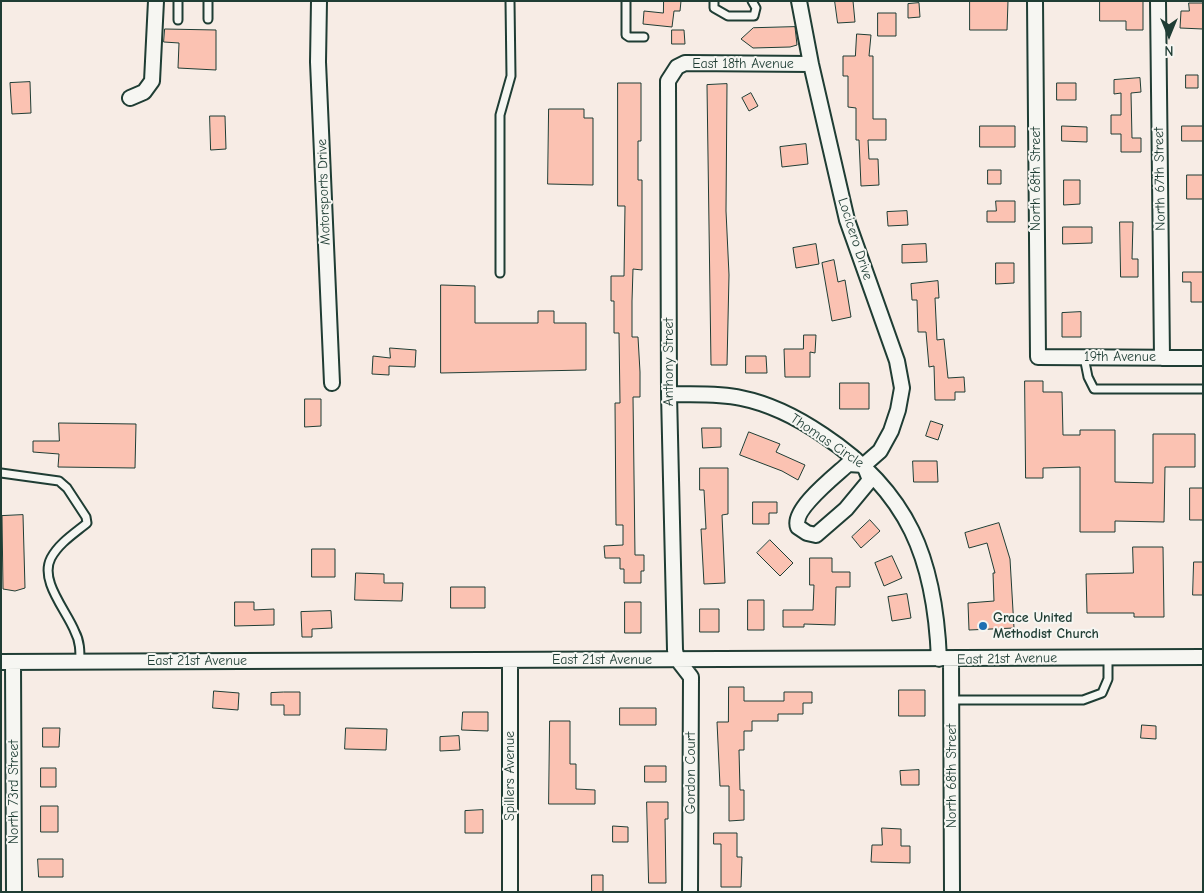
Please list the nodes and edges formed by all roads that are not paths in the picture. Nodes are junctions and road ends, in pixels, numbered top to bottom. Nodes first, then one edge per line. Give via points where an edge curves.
1 (156, 1) edge
2 (178, 1) edge
3 (208, 1) edge
4 (319, 1) edge
5 (510, 1) edge
6 (626, 1) edge
7 (714, 1) edge
8 (752, 1) edge
9 (799, 1) edge
10 (1035, 1) edge
11 (1158, 1) edge
12 (208, 19) dead end
13 (178, 20) dead end
14 (644, 37) dead end
15 (811, 64) junction
16 (677, 67) joint
17 (130, 98) dead end
18 (500, 273) dead end
19 (1038, 357) joint
20 (1084, 357) junction
21 (1162, 358) junction
22 (1203, 358) edge
23 (332, 383) dead end
24 (1203, 389) edge
25 (669, 394) junction
26 (864, 465) junction
27 (1, 473) edge
28 (1203, 656) edge
29 (1108, 658) junction
30 (945, 659) junction
31 (510, 660) junction
32 (677, 660) junction
33 (7, 662) edge
34 (80, 662) junction
35 (952, 700) junction
36 (14, 892) edge
37 (510, 892) edge
38 (690, 892) edge
39 (952, 892) edge

1 - 17 street via 152,81 144,92
2 - 13 lane
3 - 12 lane
4 - 23 street, Motorsports Drive via 318,62
5 - 18 lane via 511,76 500,115
6 - 14 lane via 626,35
7 - 8 lane via 714,8 728,16 754,16 756,8
9 - 15 street, Locicero Drive
10 - 19 street, North 68th Street
11 - 21 street, North 67th Street
15 - 16 street, East 18th Avenue via 686,64
15 - 26 street, Locicero Drive via 847,220 897,361 902,388 891,431 880,451
16 - 25 street, Anthony Street via 668,81
19 - 20 street, 19th Avenue
20 - 21 street, 19th Avenue
20 - 24 lane via 1094,389
21 - 22 street, 19th Avenue
25 - 26 street, Thomas Circle via 741,398 792,415
25 - 32 street, Anthony Street
26 - 26 street via 848,464 820,490 799,512 796,519 798,527 816,535 846,509 870,480
26 - 30 street, Thomas Circle via 905,517 928,571
27 - 34 lane via 59,481 86,517 87,523 58,547 50,559 48,571 55,593 76,633
28 - 29 street, East 21st Avenue
29 - 30 street, East 21st Avenue
29 - 35 lane via 1108,678 1102,693 1083,700
30 - 32 street, East 21st Avenue
30 - 35 street, North 68th Street
31 - 32 street, East 21st Avenue
31 - 34 street, East 21st Avenue
31 - 37 street, Spillers Avenue
32 - 38 street, Gordon Court via 692,677
33 - 34 street, East 21st Avenue
33 - 36 street, North 73rd Street
35 - 39 street, North 68th Street

